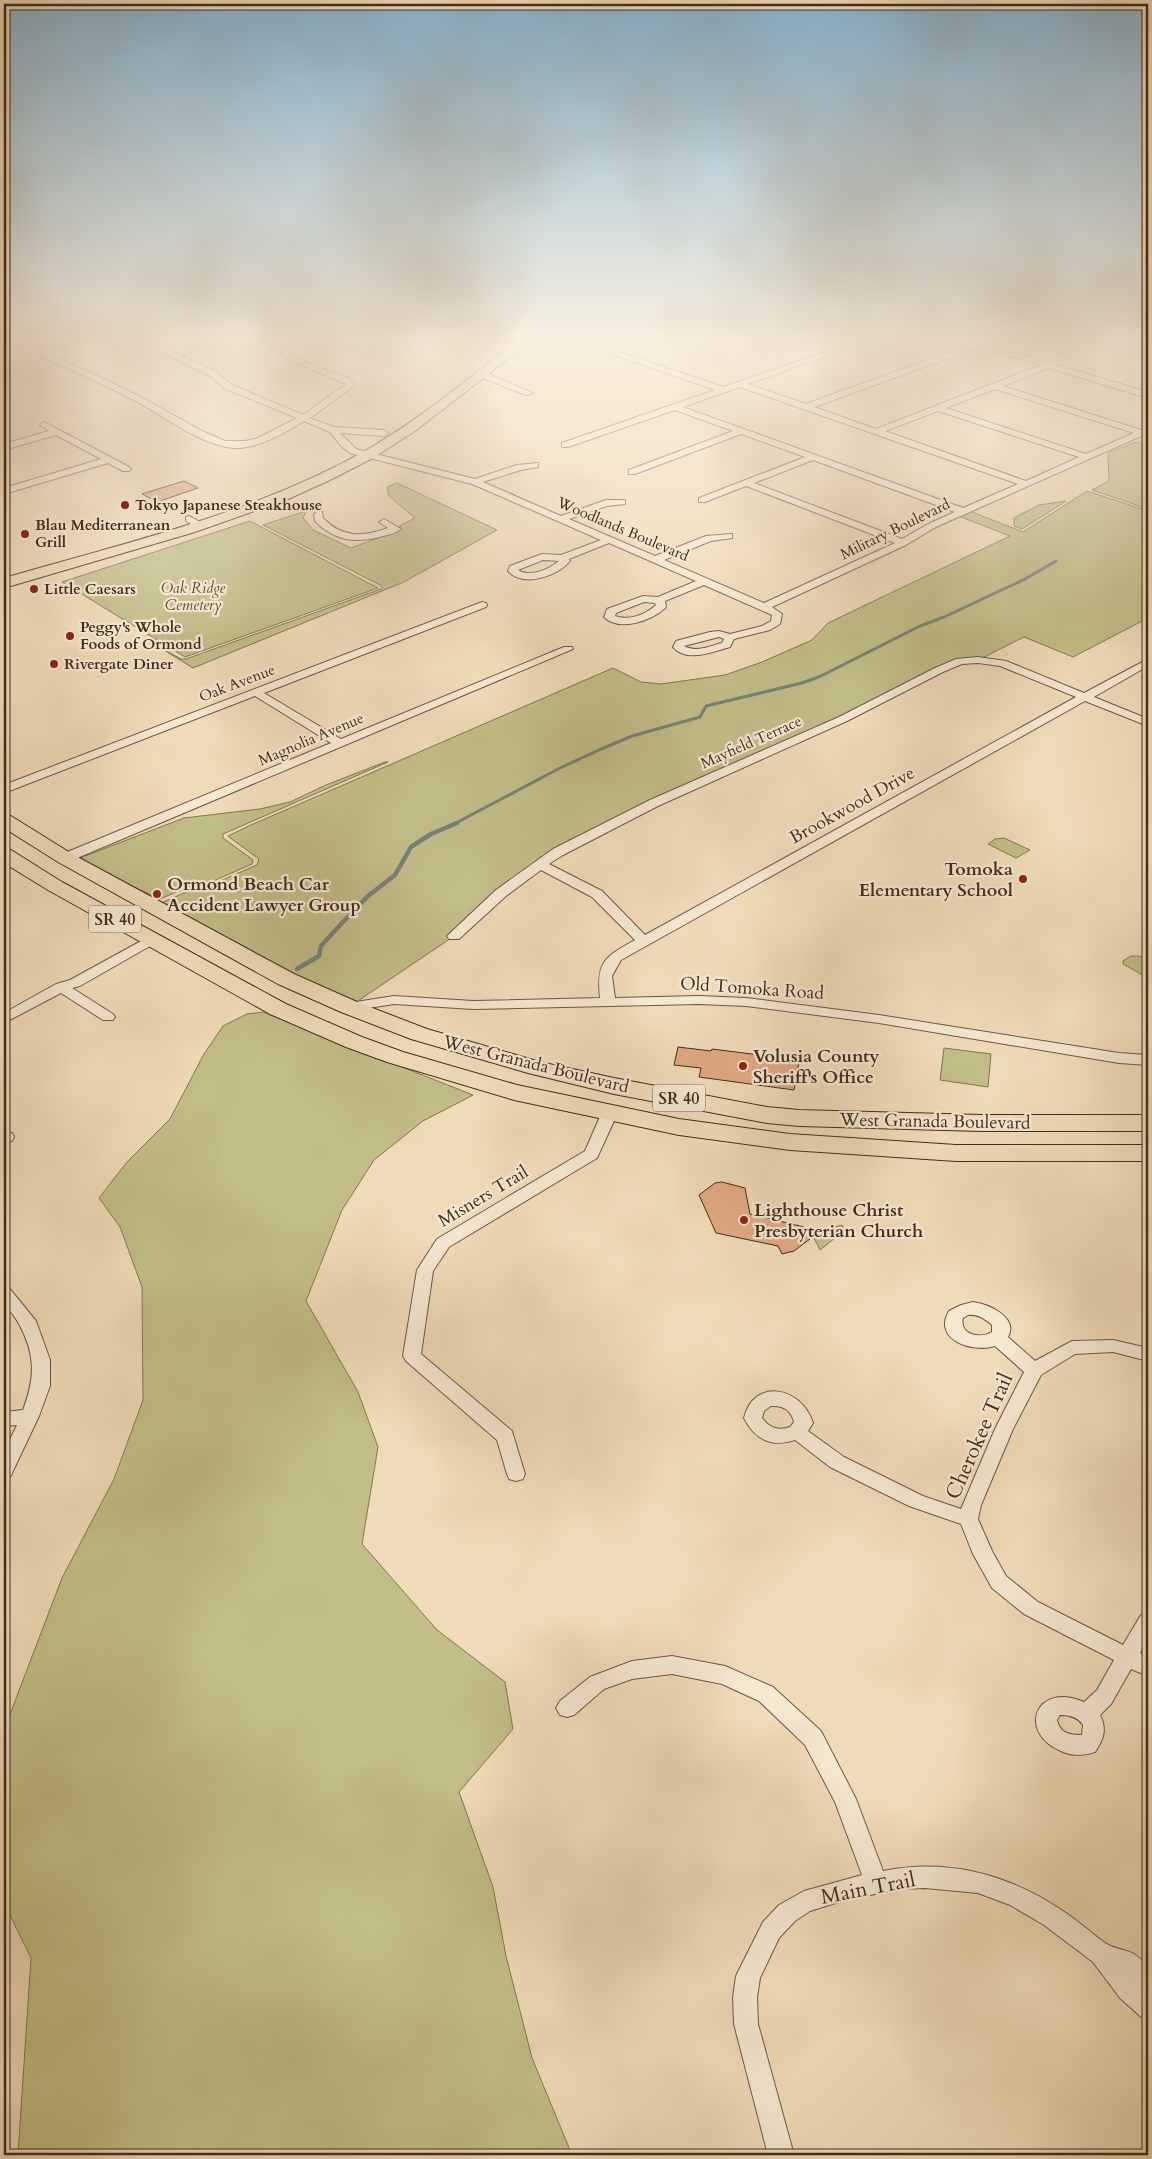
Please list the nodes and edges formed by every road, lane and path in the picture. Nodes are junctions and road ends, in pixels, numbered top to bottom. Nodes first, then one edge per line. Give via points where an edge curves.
1 (37, 438) edge
2 (68, 438) edge
3 (213, 438) edge
4 (262, 438) edge
5 (339, 438) edge
6 (378, 438) edge
7 (390, 438) edge
8 (586, 438) edge
9 (723, 438) edge
10 (760, 438) edge
11 (897, 438) edge
12 (1027, 438) edge
13 (1131, 438) edge
14 (565, 445) dead end
15 (4, 447) edge
16 (360, 453) junction
17 (814, 457) junction
18 (1088, 458) junction
19 (109, 460) junction
20 (535, 465) dead end
21 (126, 469) dead end
22 (632, 472) dead end
23 (474, 482) junction
24 (746, 483) junction
25 (1027, 484) junction
26 (4, 491) edge
27 (702, 500) dead end
28 (622, 502) dead end
29 (964, 512) junction
30 (318, 514) dead end
31 (561, 519) junction
32 (194, 522) junction
33 (384, 522) dead end
34 (729, 536) dead end
35 (609, 540) junction
36 (903, 543) junction
37 (562, 558) dead end
38 (655, 560) junction
39 (4, 574) edge
40 (705, 581) junction
41 (4, 583) edge
42 (659, 600) dead end
43 (482, 605) dead end
44 (764, 607) junction
45 (730, 637) dead end
46 (568, 649) dead end
47 (1148, 662) edge
48 (255, 692) junction
49 (1084, 697) junction
50 (1148, 724) edge
51 (341, 744) junction
52 (4, 789) edge
53 (4, 820) edge
54 (5, 854) edge
55 (65, 858) junction
56 (540, 864) junction
57 (147, 936) junction
58 (454, 936) dead end
59 (214, 940) junction
60 (644, 941) junction
61 (61, 987) junction
62 (608, 1002) junction
63 (349, 1007) junction
64 (278, 1009) junction
65 (108, 1017) dead end
66 (4, 1019) edge
67 (1148, 1060) edge
68 (614, 1086) junction
69 (546, 1101) junction
70 (610, 1112) junction
71 (767, 1115) junction
72 (948, 1122) junction
73 (1020, 1123) junction
74 (1148, 1123) edge
75 (888, 1150) junction
76 (956, 1153) junction
77 (1148, 1153) edge
78 (4, 1292) edge
79 (997, 1338) dead end
80 (1148, 1354) edge
81 (1034, 1370) junction
82 (30, 1416) junction
83 (4, 1419) edge
84 (797, 1432) dead end
85 (4, 1471) edge
86 (516, 1474) dead end
87 (968, 1519) junction
88 (1148, 1621) edge
89 (1128, 1657) junction
90 (1148, 1668) edge
91 (567, 1708) dead end
92 (1087, 1712) dead end
93 (876, 1883) junction
94 (1101, 1954) junction
95 (1148, 1981) edge
96 (1148, 2008) edge
97 (781, 2155) edge

1 - 15 street
2 - 19 street
3 - 4 street via 235,445
5 - 16 street via 343,446
6 - 16 main road
7 - 16 main road
8 - 14 street
9 - 22 street
10 - 17 street
11 - 25 street
12 - 18 street
13 - 18 street, Military Boulevard
16 - 23 street, Woodlands Boulevard
16 - 32 main road
17 - 24 street
17 - 29 street
18 - 25 street, Military Boulevard
19 - 21 street
19 - 26 street
20 - 23 street
23 - 31 street, Woodlands Boulevard
24 - 27 street
24 - 36 street
25 - 29 street, Military Boulevard
28 - 31 street via 606,503
29 - 36 street, Military Boulevard
30 - 33 street via 326,528 359,538 373,537 396,528
31 - 35 street, Woodlands Boulevard
32 - 39 main road
32 - 41 main road
34 - 38 street via 709,538
35 - 37 street
35 - 38 street, Woodlands Boulevard
36 - 44 street, Military Boulevard
38 - 40 street, Woodlands Boulevard
40 - 42 street
40 - 44 street, Woodlands Boulevard
43 - 48 street, Oak Avenue
44 - 45 street via 778,614 776,622 766,628
46 - 51 street, Magnolia Avenue
47 - 49 street, Brookwood Drive
48 - 51 street
48 - 52 street, Oak Avenue
49 - 50 street, Mayfield Terrace
49 - 56 street, Mayfield Terrace via 1002,663 960,661 843,719 654,804
49 - 60 street, Brookwood Drive
51 - 55 street, Magnolia Avenue
53 - 55 main road, West Granada Boulevard / SR 40
54 - 55 main road via 38,861
54 - 57 main road, West Granada Boulevard / SR 40 via 55,886
55 - 59 main road, West Granada Boulevard / SR 40
56 - 58 street, Mayfield Terrace via 501,893
56 - 60 street via 597,894
57 - 59 main road via 177,932
57 - 61 street via 75,983
57 - 64 main road, West Granada Boulevard / SR 40
59 - 63 main road, West Granada Boulevard / SR 40 via 286,979
60 - 62 street, Brookwood Drive via 615,957 605,976
61 - 65 street
61 - 66 street
62 - 63 street, Old Tomoka Road via 473,1005 394,1000
62 - 67 street, Old Tomoka Road via 699,1000 787,1006
63 - 64 main road via 315,1013
63 - 68 main road, West Granada Boulevard / SR 40 via 458,1046
64 - 69 main road, West Granada Boulevard / SR 40 via 395,1057
68 - 69 main road via 585,1098
68 - 71 main road, West Granada Boulevard / SR 40
69 - 70 main road, West Granada Boulevard / SR 40
70 - 71 main road via 638,1103
70 - 75 main road, West Granada Boulevard / SR 40 via 730,1135
70 - 86 street, Misners Trail via 591,1154 443,1243 425,1270 412,1356 505,1436
71 - 72 main road, West Granada Boulevard / SR 40
72 - 73 main road, West Granada Boulevard / SR 40
72 - 75 main road via 931,1135
73 - 74 main road, West Granada Boulevard / SR 40
73 - 76 main road via 984,1132
75 - 76 main road, West Granada Boulevard / SR 40
76 - 77 main road, West Granada Boulevard / SR 40
78 - 82 street via 26,1321 41,1360 41,1386
79 - 81 street
80 - 81 street, Cherokee Trail via 1113,1346 1072,1348
81 - 87 street, Cherokee Trail via 1004,1428
82 - 83 street
82 - 85 street
84 - 87 street via 837,1462 916,1501
87 - 89 street, Cherokee Trail via 999,1582 1031,1608
88 - 89 street
89 - 90 street, Cherokee Trail
89 - 92 street via 1104,1697
91 - 93 street via 597,1683 632,1670 672,1665 725,1675 766,1694 813,1738 845,1799
93 - 94 street, Main Trail via 925,1877 978,1882 998,1888 1052,1917
93 - 97 street, Main Trail via 821,1895 787,1913 771,1930 748,1976 744,1997 746,2024
94 - 95 street, Main Trail via 1125,1962
94 - 96 street, Main Trail via 1110,1970

